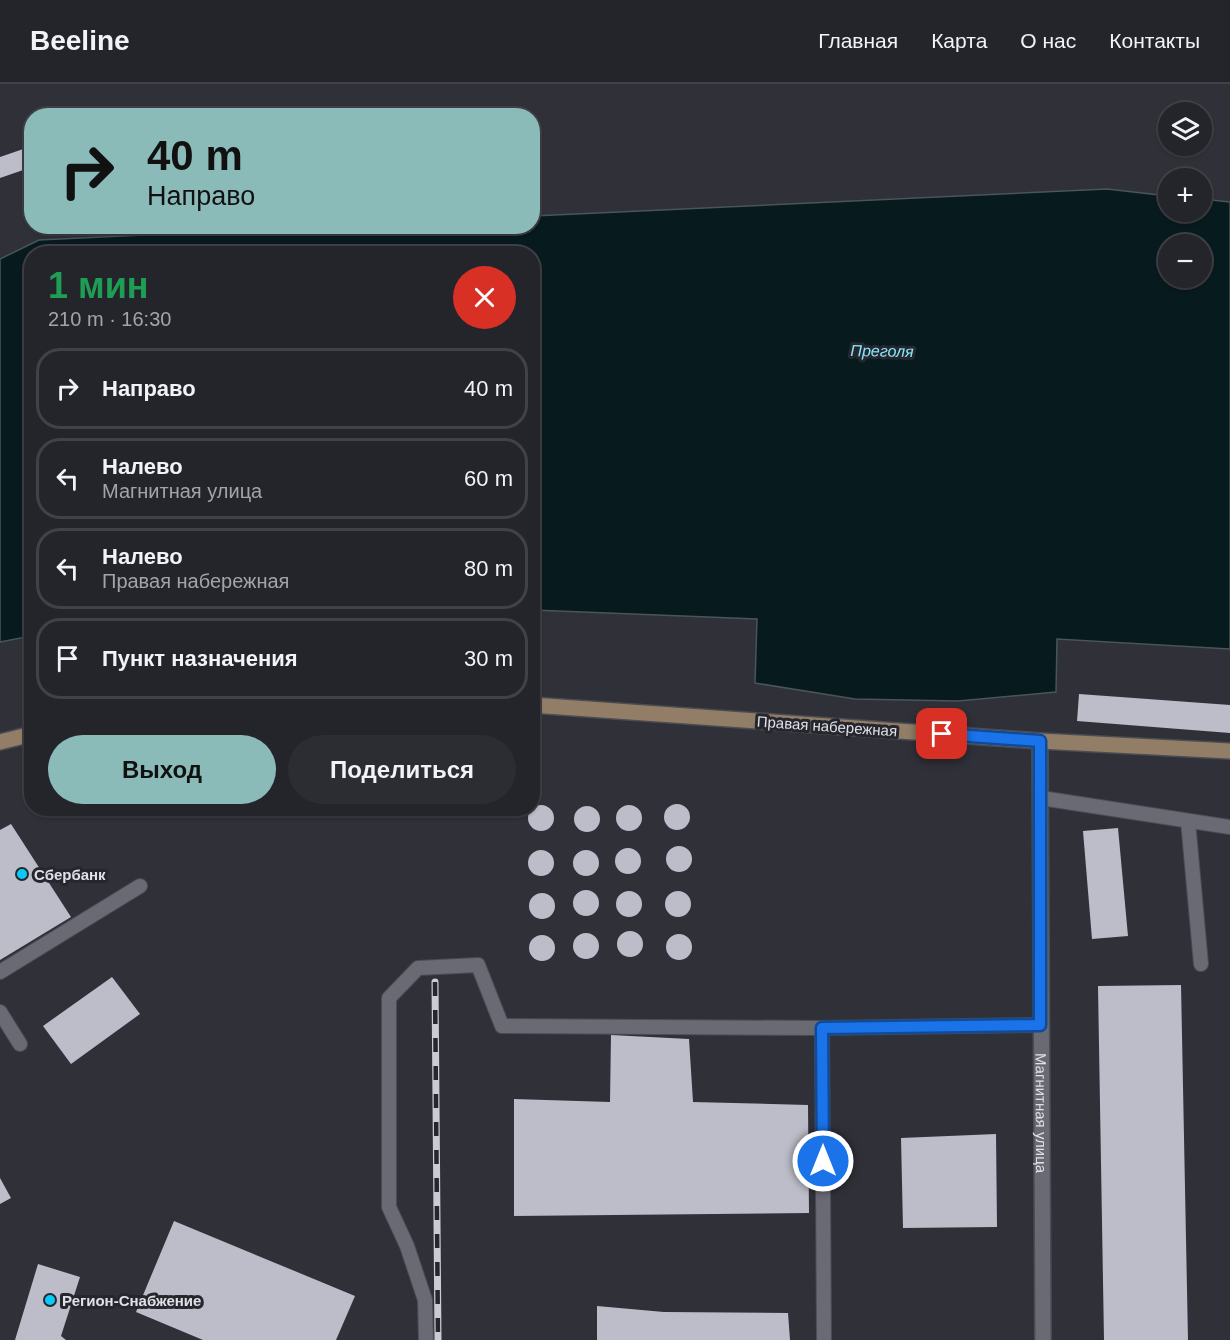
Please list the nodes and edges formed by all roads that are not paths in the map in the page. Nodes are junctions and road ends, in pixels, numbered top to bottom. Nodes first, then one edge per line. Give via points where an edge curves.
1 (540, 706) edge
2 (24, 736) edge
3 (1040, 741) junction
4 (0, 742) edge
5 (1230, 751) edge
6 (1041, 798) junction
7 (1188, 821) junction
8 (1230, 827) edge
9 (140, 886) dead end
10 (1201, 964) dead end
11 (0, 972) edge
12 (0, 1012) edge
13 (1040, 1025) junction
14 (822, 1028) junction
15 (20, 1044) dead end
16 (426, 1340) edge
17 (824, 1340) edge
18 (1044, 1340) edge

1 - 3 main road, Правая набережная
2 - 4 main road
3 - 5 main road, Правая набережная
3 - 6 street, Магнитная улица
6 - 7 lane
6 - 13 street, Магнитная улица
7 - 8 lane
7 - 10 lane
9 - 11 lane
12 - 15 lane
13 - 14 lane
13 - 18 street, Магнитная улица
14 - 16 lane via 502,1026 478,965 418,968 389,998 389,1207 425,1300
14 - 17 lane

